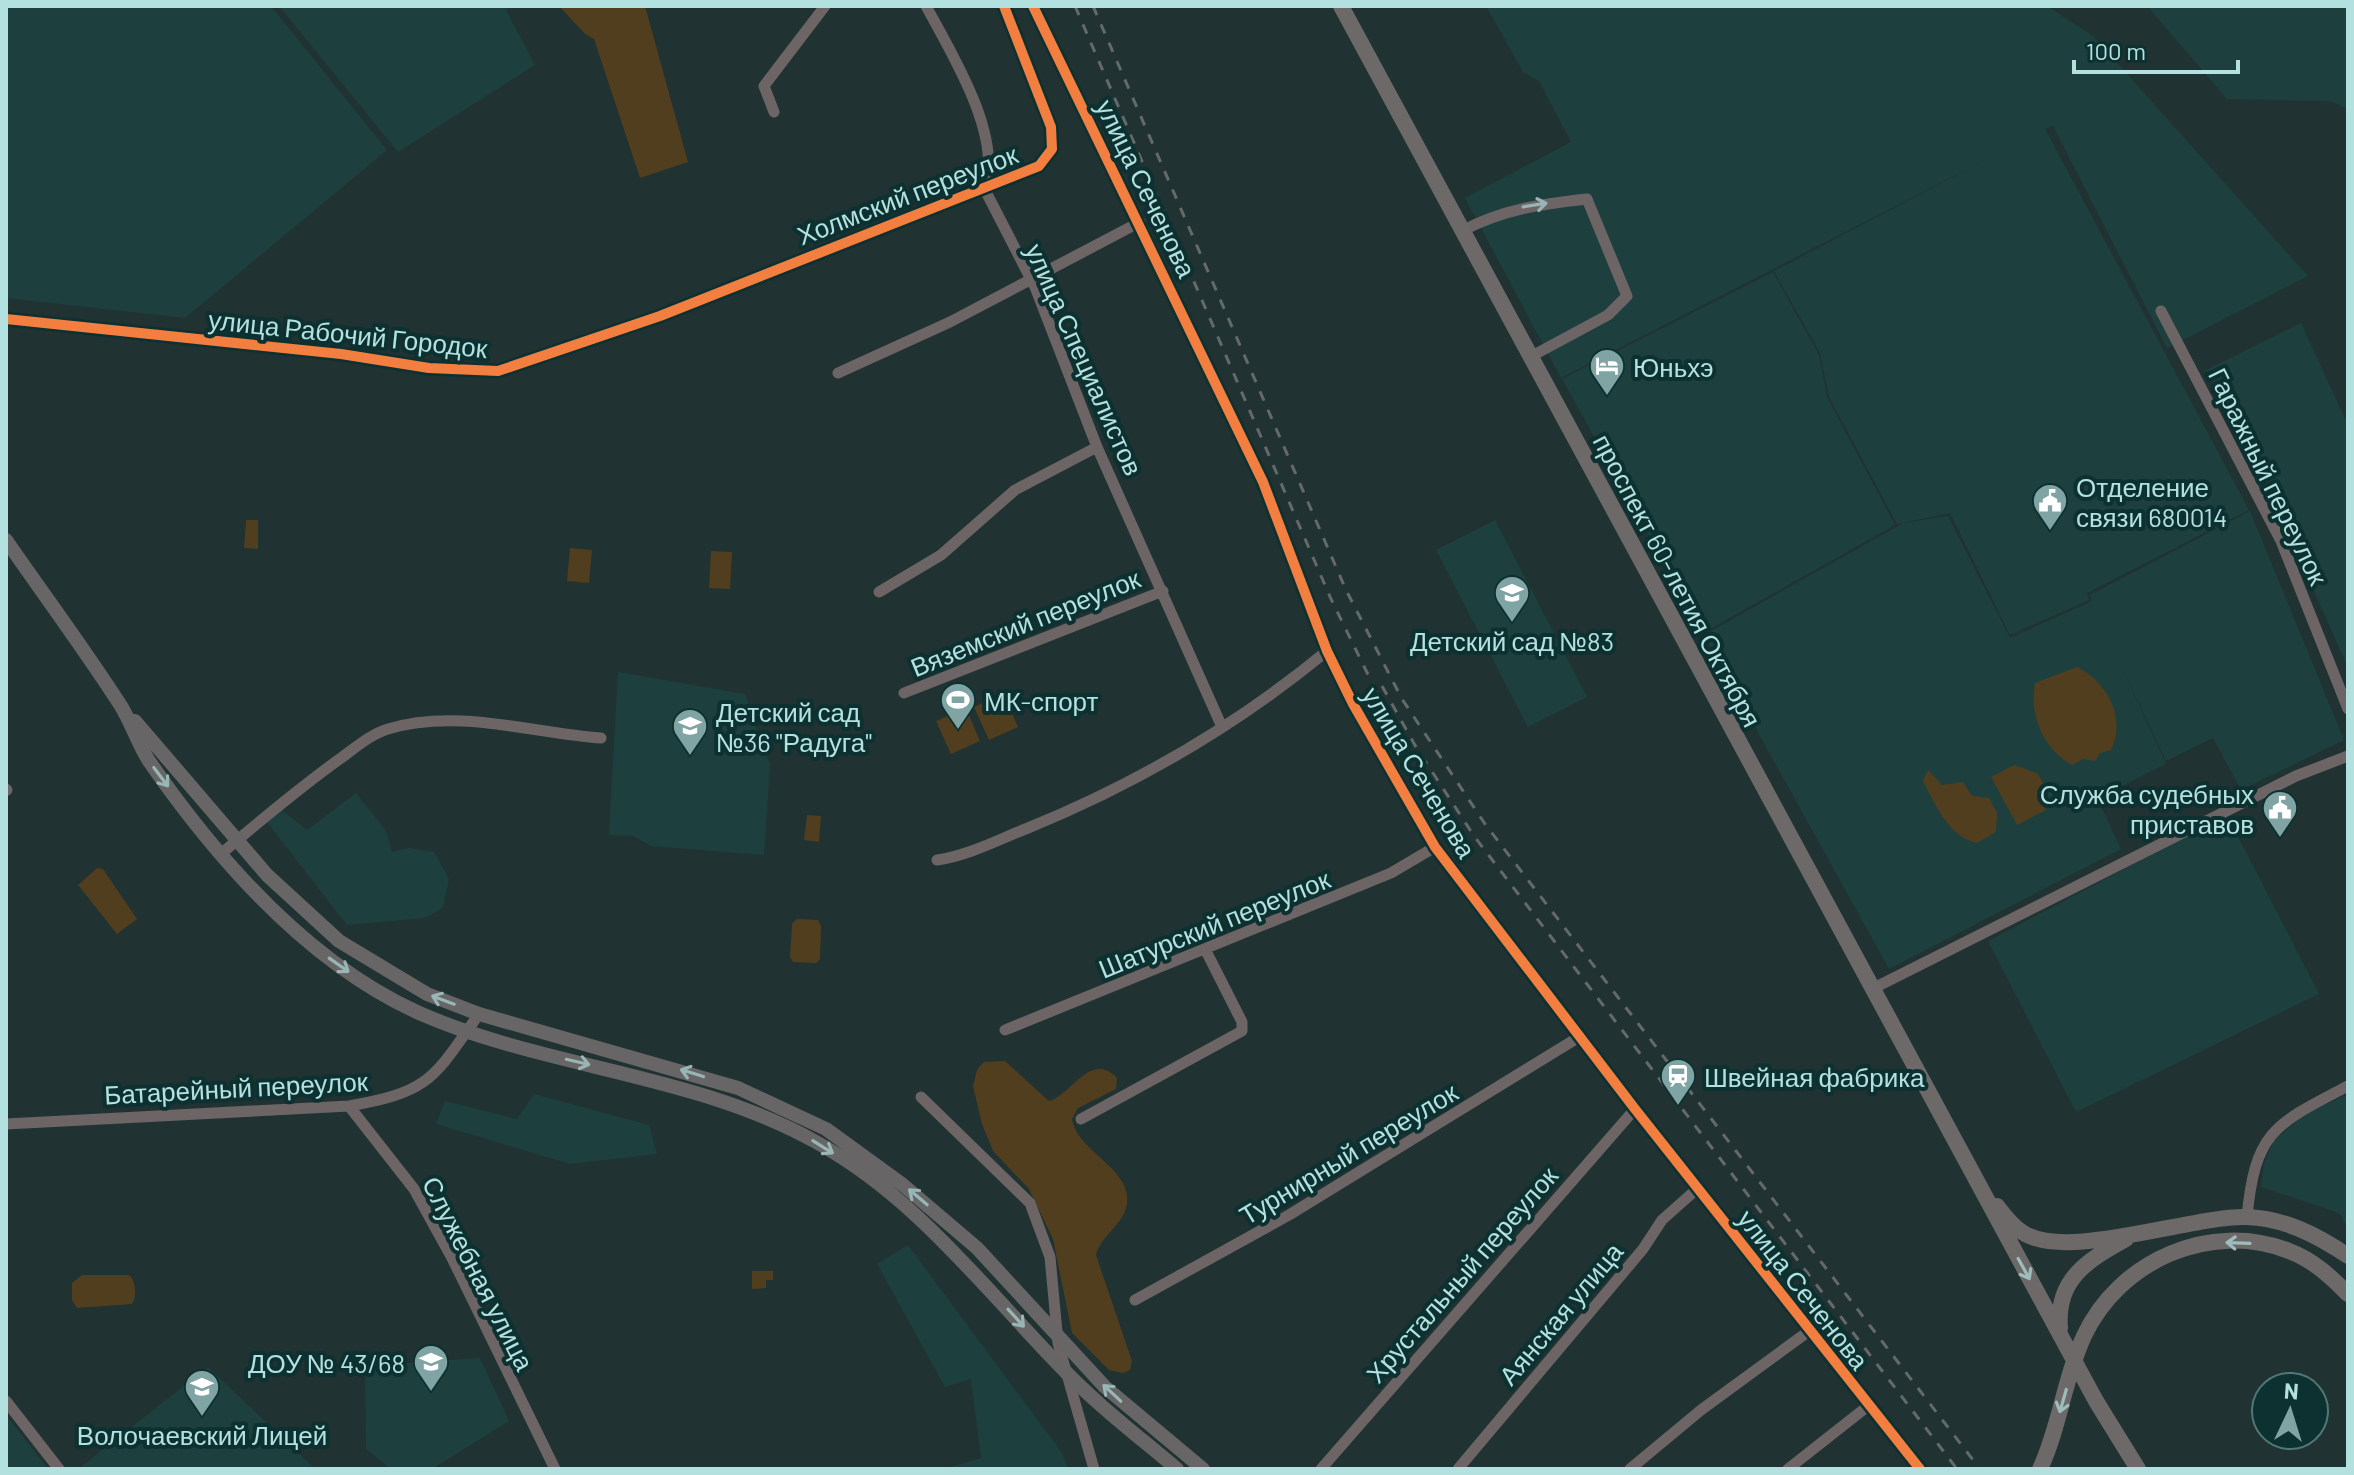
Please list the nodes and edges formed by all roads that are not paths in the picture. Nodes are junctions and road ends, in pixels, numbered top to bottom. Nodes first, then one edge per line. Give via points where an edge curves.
1 (825, 6) edge
2 (926, 6) edge
3 (1004, 6) edge
4 (1033, 6) edge
5 (1341, 6) edge
6 (774, 112) dead end
7 (985, 190) junction
8 (1140, 222) junction
9 (1462, 231) junction
10 (764, 274) joint
11 (1031, 278) junction
12 (2161, 311) dead end
13 (6, 319) edge
14 (1530, 357) junction
15 (838, 373) dead end
16 (1097, 447) junction
17 (6, 540) edge
18 (1163, 591) junction
19 (879, 592) dead end
20 (1327, 651) junction
21 (904, 693) dead end
22 (123, 709) junction
23 (2348, 709) edge
24 (1222, 727) junction
25 (601, 738) dead end
26 (2348, 756) edge
27 (236, 842) junction
28 (1435, 847) junction
29 (222, 853) junction
30 (937, 860) dead end
31 (1206, 951) junction
32 (1872, 989) junction
33 (479, 1014) junction
34 (468, 1030) junction
35 (1005, 1030) dead end
36 (1579, 1037) junction
37 (2348, 1086) edge
38 (921, 1097) dead end
39 (349, 1106) junction
40 (1635, 1109) junction
41 (1081, 1119) dead end
42 (6, 1124) edge
43 (1973, 1176) junction
44 (1698, 1188) junction
45 (2247, 1217) junction
46 (2138, 1233) junction
47 (2348, 1256) edge
48 (2348, 1294) edge
49 (1135, 1300) dead end
50 (1809, 1331) junction
51 (2065, 1344) junction
52 (6, 1401) edge
53 (1868, 1406) junction
54 (1166, 1450) junction
55 (59, 1469) edge
56 (555, 1469) edge
57 (1094, 1469) edge
58 (1177, 1469) edge
59 (1203, 1469) edge
60 (1321, 1469) edge
61 (1458, 1469) edge
62 (1630, 1469) edge
63 (1788, 1469) edge
64 (1920, 1469) edge
65 (2040, 1469) edge
66 (2138, 1469) edge

1 - 6 street via 764,86
2 - 7 street via 989,144
3 - 7 street, Холмский переулок via 1054,141 1039,166
4 - 8 street, улица Сеченова
5 - 9 highway, проспект 60-летия Октября
7 - 10 street, Холмский переулок
7 - 11 street, улица Специалистов
8 - 11 street
8 - 20 street, улица Сеченова via 1263,482
9 - 14 highway, проспект 60-летия Октября
9 -> 14 street via 1520,207 1587,199 1627,296 1608,315
10 - 13 street, улица Рабочий Городок via 660,316 487,372
11 - 15 street
11 - 16 street, улица Специалистов
12 - 23 street, Гаражный переулок via 2281,541
14 - 32 highway, проспект 60-летия Октября
16 - 18 street, улица Специалистов
16 - 19 street via 1015,490 941,555
17 - 22 main road
18 - 21 street, Вяземский переулок
18 - 24 street, улица Специалистов
20 - 24 street
20 - 28 street, улица Сеченова
22 - 27 main road
22 -> 29 main road via 147,758
24 - 30 street via 1092,802 970,855
25 - 27 street via 541,727 473,724 386,729 280,801
26 - 32 street via 2296,776
27 - 29 street
33 -> 27 main road via 427,994 339,941
28 - 31 street, Шатурский переулок via 1391,873
28 - 36 street, улица Сеченова
29 -> 34 main road via 328,957 408,1007
31 - 35 street, Шатурский переулок
31 - 41 street via 1242,1031
32 - 43 highway, проспект 60-летия Октября
33 - 34 street, Батарейный переулок
54 -> 33 main road via 977,1248 826,1129 780,1105 685,1071
34 - 39 street, Батарейный переулок via 416,1090
34 -> 54 main road via 668,1083 818,1143 925,1223 1093,1400
36 - 40 street, улица Сеченова
36 - 49 street, Турнирный переулок via 1289,1215
37 - 45 street via 2299,1111 2271,1134 2257,1157
38 - 57 street via 1030,1203 1050,1257 1058,1343
39 - 42 street, Батарейный переулок
39 - 56 street, Служебная улица via 414,1189
40 - 44 street, улица Сеченова
40 - 60 street, Хрустальный переулок
43 - 46 highway, проспект 60-летия Октября via 2022,1233 2040,1240 2069,1243
43 -> 51 highway, проспект 60-летия Октября
44 - 50 street, улица Сеченова
44 - 61 street, Аянская улица via 1662,1220
45 - 46 highway, проспект 60-летия Октября
45 - 47 highway, проспект 60-летия Октября via 2304,1229
46 - 51 highway via 2067,1283 2058,1309
48 -> 65 highway via 2312,1262 2288,1250 2203,1243 2172,1252 2131,1276 2099,1308 2084,1335
50 - 53 street, улица Сеченова
50 - 62 street
51 - 66 highway, проспект 60-летия Октября
52 - 55 street
53 - 63 street
53 - 64 street, улица Сеченова
54 - 58 main road
54 - 59 main road

